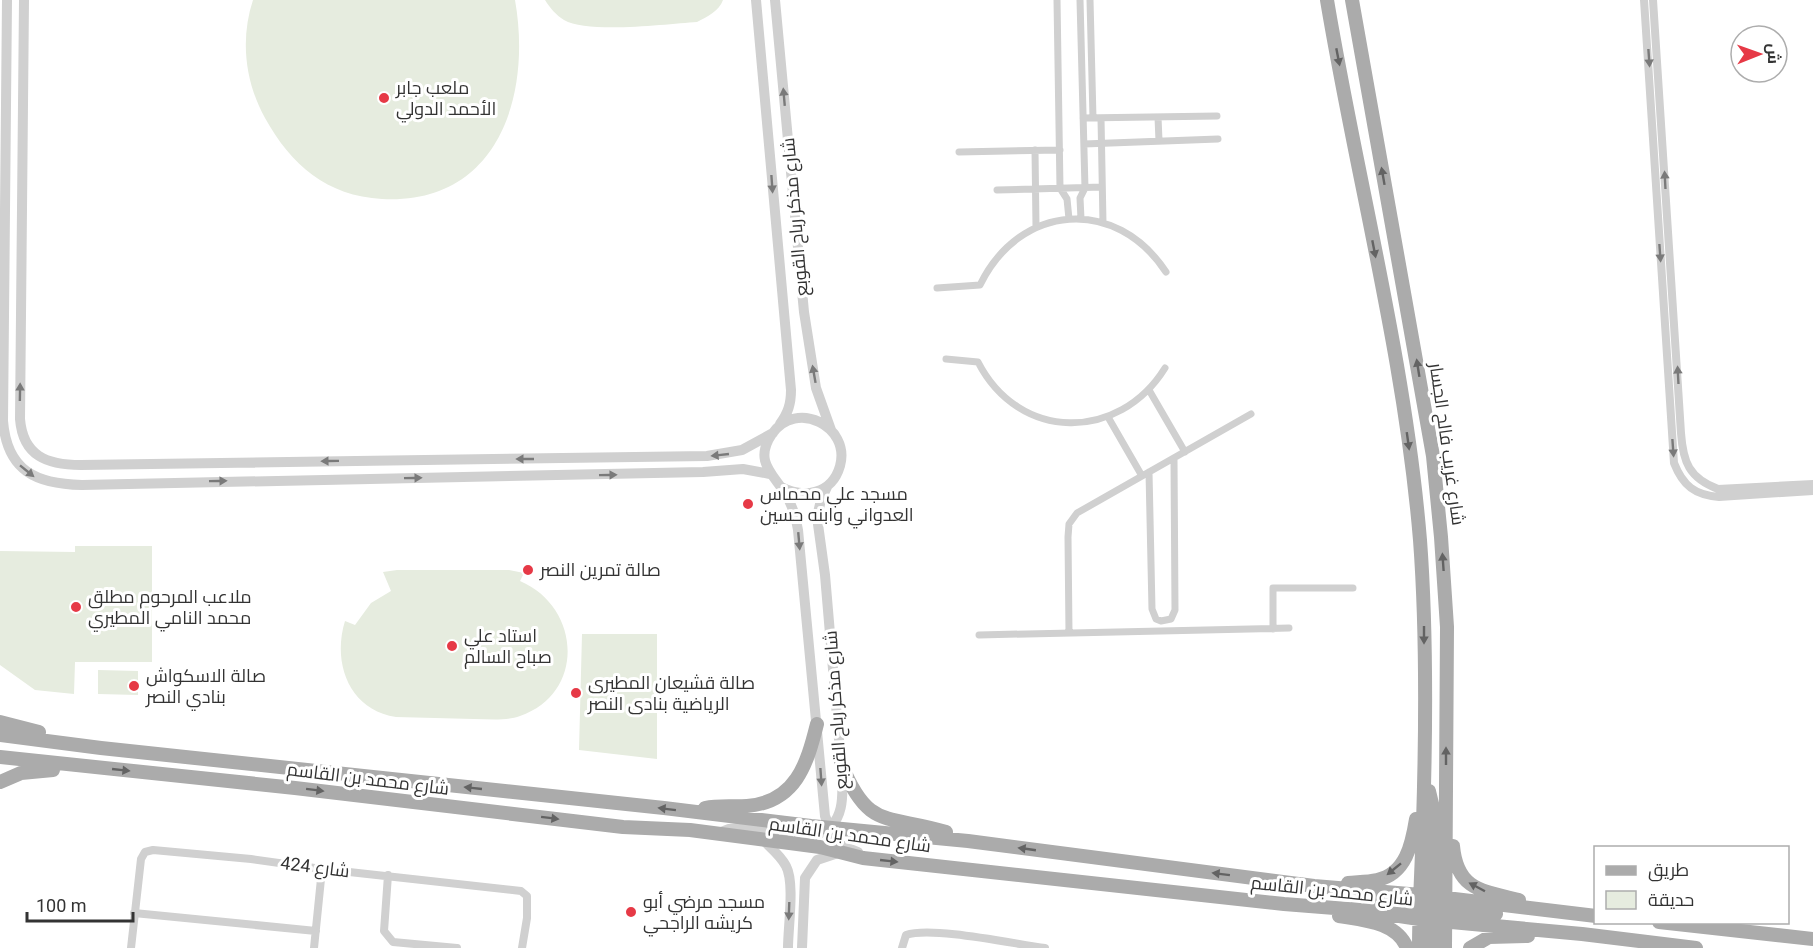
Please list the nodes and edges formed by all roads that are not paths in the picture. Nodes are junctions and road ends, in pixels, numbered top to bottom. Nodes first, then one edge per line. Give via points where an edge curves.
1 (7, 0) edge
2 (24, 0) edge
3 (756, 0) edge
4 (775, 0) edge
5 (1057, 0) edge
6 (1080, 0) edge
7 (1090, 0) edge
8 (1327, 0) edge
9 (1352, 0) edge
10 (1644, 0) edge
11 (1653, 0) edge
12 (3, 79) edge
13 (1217, 116) dead end
14 (1158, 117) junction
15 (1083, 118) junction
16 (1093, 118) junction
17 (1101, 118) junction
18 (1218, 139) dead end
19 (1159, 141) junction
20 (1102, 143) junction
21 (1084, 144) junction
22 (1035, 150) junction
23 (1060, 150) junction
24 (959, 152) dead end
25 (22, 169) junction
26 (6, 177) junction
27 (22, 187) junction
28 (1102, 187) junction
29 (1060, 188) junction
30 (1085, 188) junction
31 (1035, 189) junction
32 (997, 190) dead end
33 (1069, 219) junction
34 (1081, 219) junction
35 (1103, 222) junction
36 (1036, 227) junction
37 (1166, 272) dead end
38 (937, 288) dead end
39 (946, 358) dead end
40 (1165, 368) dead end
41 (1149, 390) junction
42 (1251, 414) dead end
43 (1108, 417) junction
44 (776, 430) junction
45 (831, 430) junction
46 (1185, 452) junction
47 (1174, 458) junction
48 (372, 461) junction
49 (158, 464) junction
50 (1149, 472) junction
51 (770, 474) junction
52 (1142, 476) junction
53 (373, 479) junction
54 (829, 484) junction
55 (1813, 484) edge
56 (82, 485) junction
57 (781, 487) junction
58 (1813, 491) edge
59 (1353, 588) dead end
60 (1166, 621) junction
61 (1273, 628) junction
62 (1289, 628) dead end
63 (1166, 631) junction
64 (1069, 633) junction
65 (979, 635) dead end
66 (0, 722) edge
67 (817, 724) junction
68 (0, 735) edge
69 (101, 748) junction
70 (0, 757) edge
71 (841, 763) junction
72 (81, 766) junction
73 (1424, 776) junction
74 (1446, 779) junction
75 (0, 782) edge
76 (692, 812) junction
77 (829, 827) junction
78 (716, 835) junction
79 (764, 840) junction
80 (968, 841) junction
81 (838, 853) junction
82 (863, 858) junction
83 (322, 869) junction
84 (388, 875) junction
85 (789, 878) junction
86 (805, 878) junction
87 (1314, 886) junction
88 (1284, 904) junction
89 (1433, 909) junction
90 (134, 913) junction
91 (1573, 914) junction
92 (1594, 916) edge
93 (1677, 924) edge
94 (316, 931) junction
95 (1582, 934) junction
96 (1813, 939) edge
97 (131, 948) edge
98 (314, 948) edge
99 (458, 948) edge
100 (522, 948) edge
101 (788, 948) edge
102 (802, 948) edge
103 (902, 948) edge
104 (1045, 948) edge
105 (1407, 948) edge
106 (1419, 948) edge
107 (1433, 948) edge
108 (1445, 948) edge
109 (1470, 948) edge
110 (1696, 948) edge

1 - 12 street
2 - 25 street
3 -> 44 street, شارع مذكر رباح القوبع via 791,390 788,412
45 -> 4 street, شارع مذكر رباح القوبع via 816,388 803,300
5 - 23 street
6 - 15 street
7 - 16 street
8 -> 73 main road via 1392,339 1412,466 1424,612
74 -> 9 main road, شارع غريب فالح الجسار via 1447,627 1433,456
10 -> 58 street via 1674,463 1678,475 1704,496
55 -> 11 street via 1718,489 1694,475 1685,460
12 - 26 street
13 - 14 street
14 - 17 street
14 - 19 street
15 - 16 street
15 - 21 street
16 - 17 street
17 - 20 street
18 - 19 street
19 - 20 street
20 - 21 street
20 - 28 street
21 - 30 street
22 - 23 street
22 - 24 street
22 - 31 street
23 - 29 street
25 - 26 street
25 - 27 street
26 - 27 street
26 -> 56 street via 6,443 17,463 34,477 56,484
49 -> 27 street via 61,465 38,456 23,435
28 - 30 street
28 - 35 street
29 - 30 street
29 - 31 street
29 - 33 street via 1067,199
30 - 34 street via 1080,198
31 - 32 street
31 - 36 street
33 - 34 street
33 - 36 street
34 - 35 street
35 - 37 street via 1146,246
36 - 38 street via 998,255 980,285
39 - 43 street via 978,362 1000,393 1038,417 1068,423
40 - 41 street
41 - 43 street
41 - 46 street
42 - 46 street
43 - 52 street
44 - 45 street via 787,421 806,418
44 -> 48 street via 753,446 719,456
44 - 51 street via 765,453
45 - 54 street via 842,452 837,475
46 - 47 street
47 - 50 street
47 - 60 street via 1175,610
48 -> 49 street
48 - 53 street
49 - 56 street via 146,469 86,471
50 - 52 street
50 - 60 street via 1152,609 1156,619
53 -> 51 street via 714,472 743,468
51 - 57 street
52 - 64 street via 1071,519
56 -> 53 street
54 - 57 street via 810,494
54 - 71 street, شارع مذكر رباح القوبع via 820,500 818,517
57 -> 67 street, شارع مذكر رباح القوبع via 798,530
59 - 61 street via 1273,588
60 - 63 street
61 - 62 street
61 - 63 street
63 - 64 street
64 - 65 street
66 - 69 main road
67 - 76 main road via 805,766 780,795 757,805
67 -> 77 street, شارع مذكر رباح القوبع
68 - 69 main road, شارع محمد بن القاسم
76 -> 69 main road, شارع محمد بن القاسم
70 - 72 main road, شارع محمد بن القاسم
71 - 77 street, شارع مذكر رباح القوبع via 841,808 838,819
71 - 80 main road via 854,793 877,814
72 - 75 main road via 29,771
72 -> 78 main road, شارع محمد بن القاسم
73 -> 87 main road via 1411,848 1405,860 1379,880
73 - 89 main road via 1433,808
74 - 89 main road, شارع غريب فالح الجسار
91 -> 74 main road via 1481,891 1468,883 1454,858
76 - 77 main road, شارع محمد بن القاسم
77 - 78 street via 815,835 733,828
77 - 80 main road, شارع محمد بن القاسم
77 - 82 street via 837,842
78 - 79 main road, شارع محمد بن القاسم
79 - 81 main road, شارع محمد بن القاسم
79 - 85 street via 781,859
87 -> 80 main road, شارع محمد بن القاسم
81 - 82 main road, شارع محمد بن القاسم
81 - 86 street via 817,860
82 -> 88 main road, شارع محمد بن القاسم
83 - 84 street, شارع 424
83 - 90 street, شارع 424 via 153,850 145,852 141,859
83 - 94 street
84 - 99 street via 384,931 387,937 393,942
84 - 100 street, شارع 424 via 525,893 527,918
85 - 86 street via 797,872
85 -> 101 street
86 - 102 street
87 - 89 main road, شارع محمد بن القاسم
88 - 89 main road, شارع محمد بن القاسم via 1360,910
88 - 105 main road via 1383,925 1396,933
89 - 91 main road, شارع محمد بن القاسم
89 - 95 main road, شارع محمد بن القاسم
89 - 106 main road
89 - 107 main road
89 - 108 main road
90 - 94 street
90 - 97 street, شارع 424
91 - 92 main road, شارع محمد بن القاسم
93 - 96 main road
94 - 98 street
95 - 109 main road via 1489,937
95 - 110 main road, شارع محمد بن القاسم
103 - 104 street via 906,935 915,932

